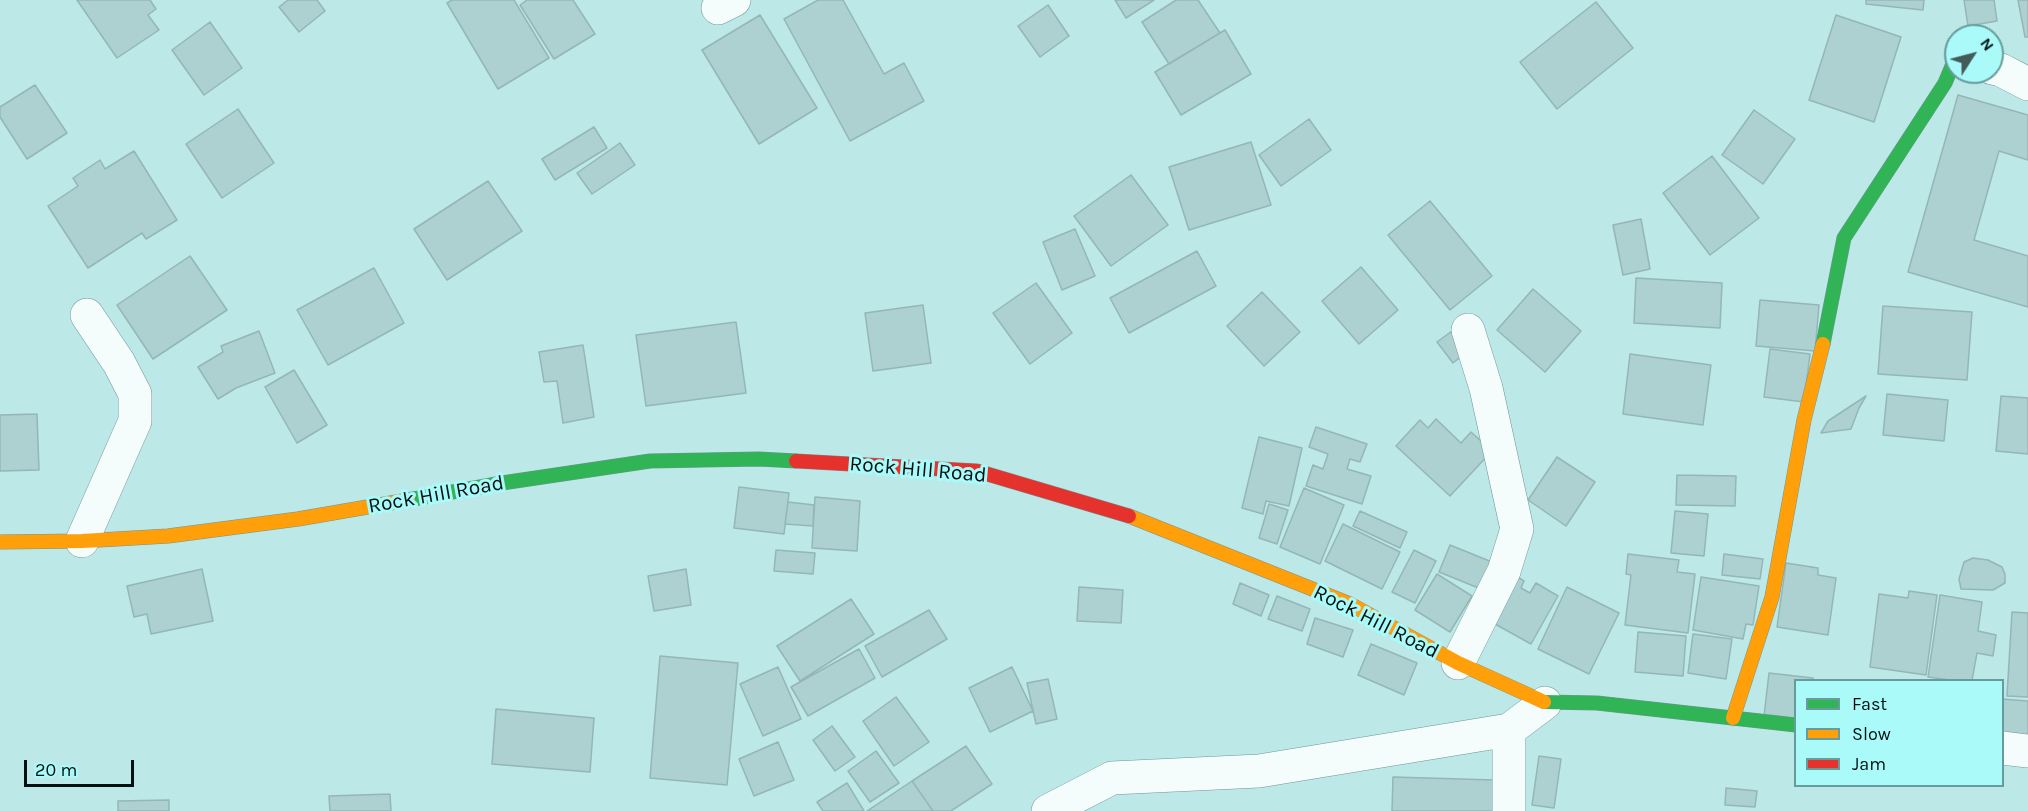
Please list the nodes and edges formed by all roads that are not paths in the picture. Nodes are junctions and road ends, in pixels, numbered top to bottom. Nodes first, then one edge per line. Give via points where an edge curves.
1 (2004, 72) edge
2 (1944, 84) edge
3 (2028, 84) edge
4 (87, 315) dead end
5 (1468, 330) dead end
6 (82, 541) junction
7 (0, 542) edge
8 (1458, 663) junction
9 (1545, 703) junction
10 (1733, 718) junction
11 (1794, 725) edge
12 (1509, 730) junction
13 (2004, 748) edge
14 (2028, 751) edge
15 (1048, 811) edge
16 (1509, 811) edge

1 - 3 street
2 - 10 street via 1844,238 1804,420 1772,597
4 - 6 street via 135,394 135,421
5 - 8 street via 1486,388 1517,529 1504,571
6 - 7 street, Rock Hill Road
6 - 8 street, Rock Hill Road via 168,536 298,519 650,461 759,459 977,471 1115,510 1350,604
8 - 9 street, Rock Hill Road
9 - 10 street, Rock Hill Road via 1597,703
9 - 12 street
10 - 11 street, Rock Hill Road
12 - 15 street via 1259,771 1112,778
12 - 16 street
13 - 14 street

